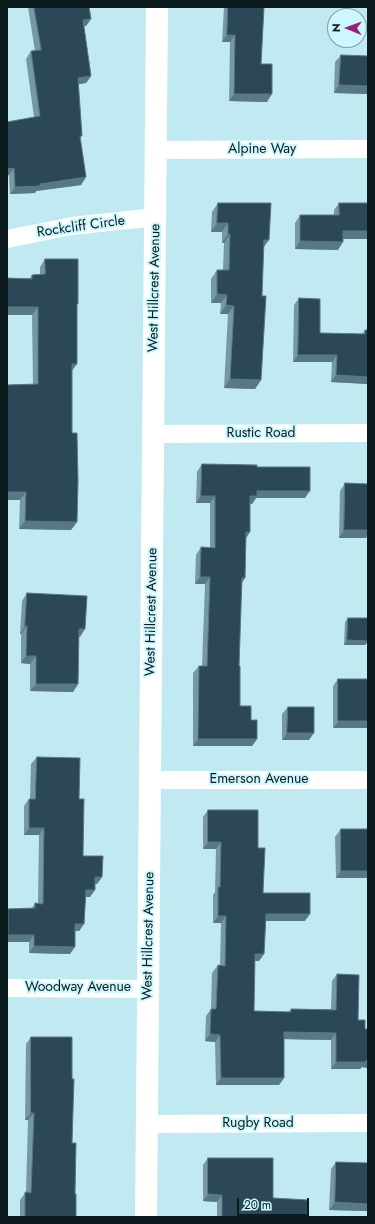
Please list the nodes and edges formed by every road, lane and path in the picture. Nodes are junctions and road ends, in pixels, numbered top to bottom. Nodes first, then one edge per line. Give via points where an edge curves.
1 (157, 7) edge
2 (368, 149) edge
3 (156, 150) junction
4 (156, 217) junction
5 (7, 239) edge
6 (368, 433) edge
7 (153, 434) junction
8 (150, 780) junction
9 (368, 780) edge
10 (7, 988) edge
11 (148, 989) junction
12 (368, 1123) edge
13 (147, 1124) junction
14 (146, 1217) edge

1 - 3 street, West Hillcrest Avenue
2 - 3 street, Alpine Way
3 - 4 street, West Hillcrest Avenue
4 - 5 street, Rockcliff Circle via 72,226
4 - 7 street, West Hillcrest Avenue
6 - 7 street, Rustic Road
7 - 8 street, West Hillcrest Avenue
8 - 9 street, Emerson Avenue
8 - 11 street, West Hillcrest Avenue
10 - 11 street, Woodway Avenue
11 - 13 street, West Hillcrest Avenue
12 - 13 street, Rugby Road
13 - 14 street, West Hillcrest Avenue

